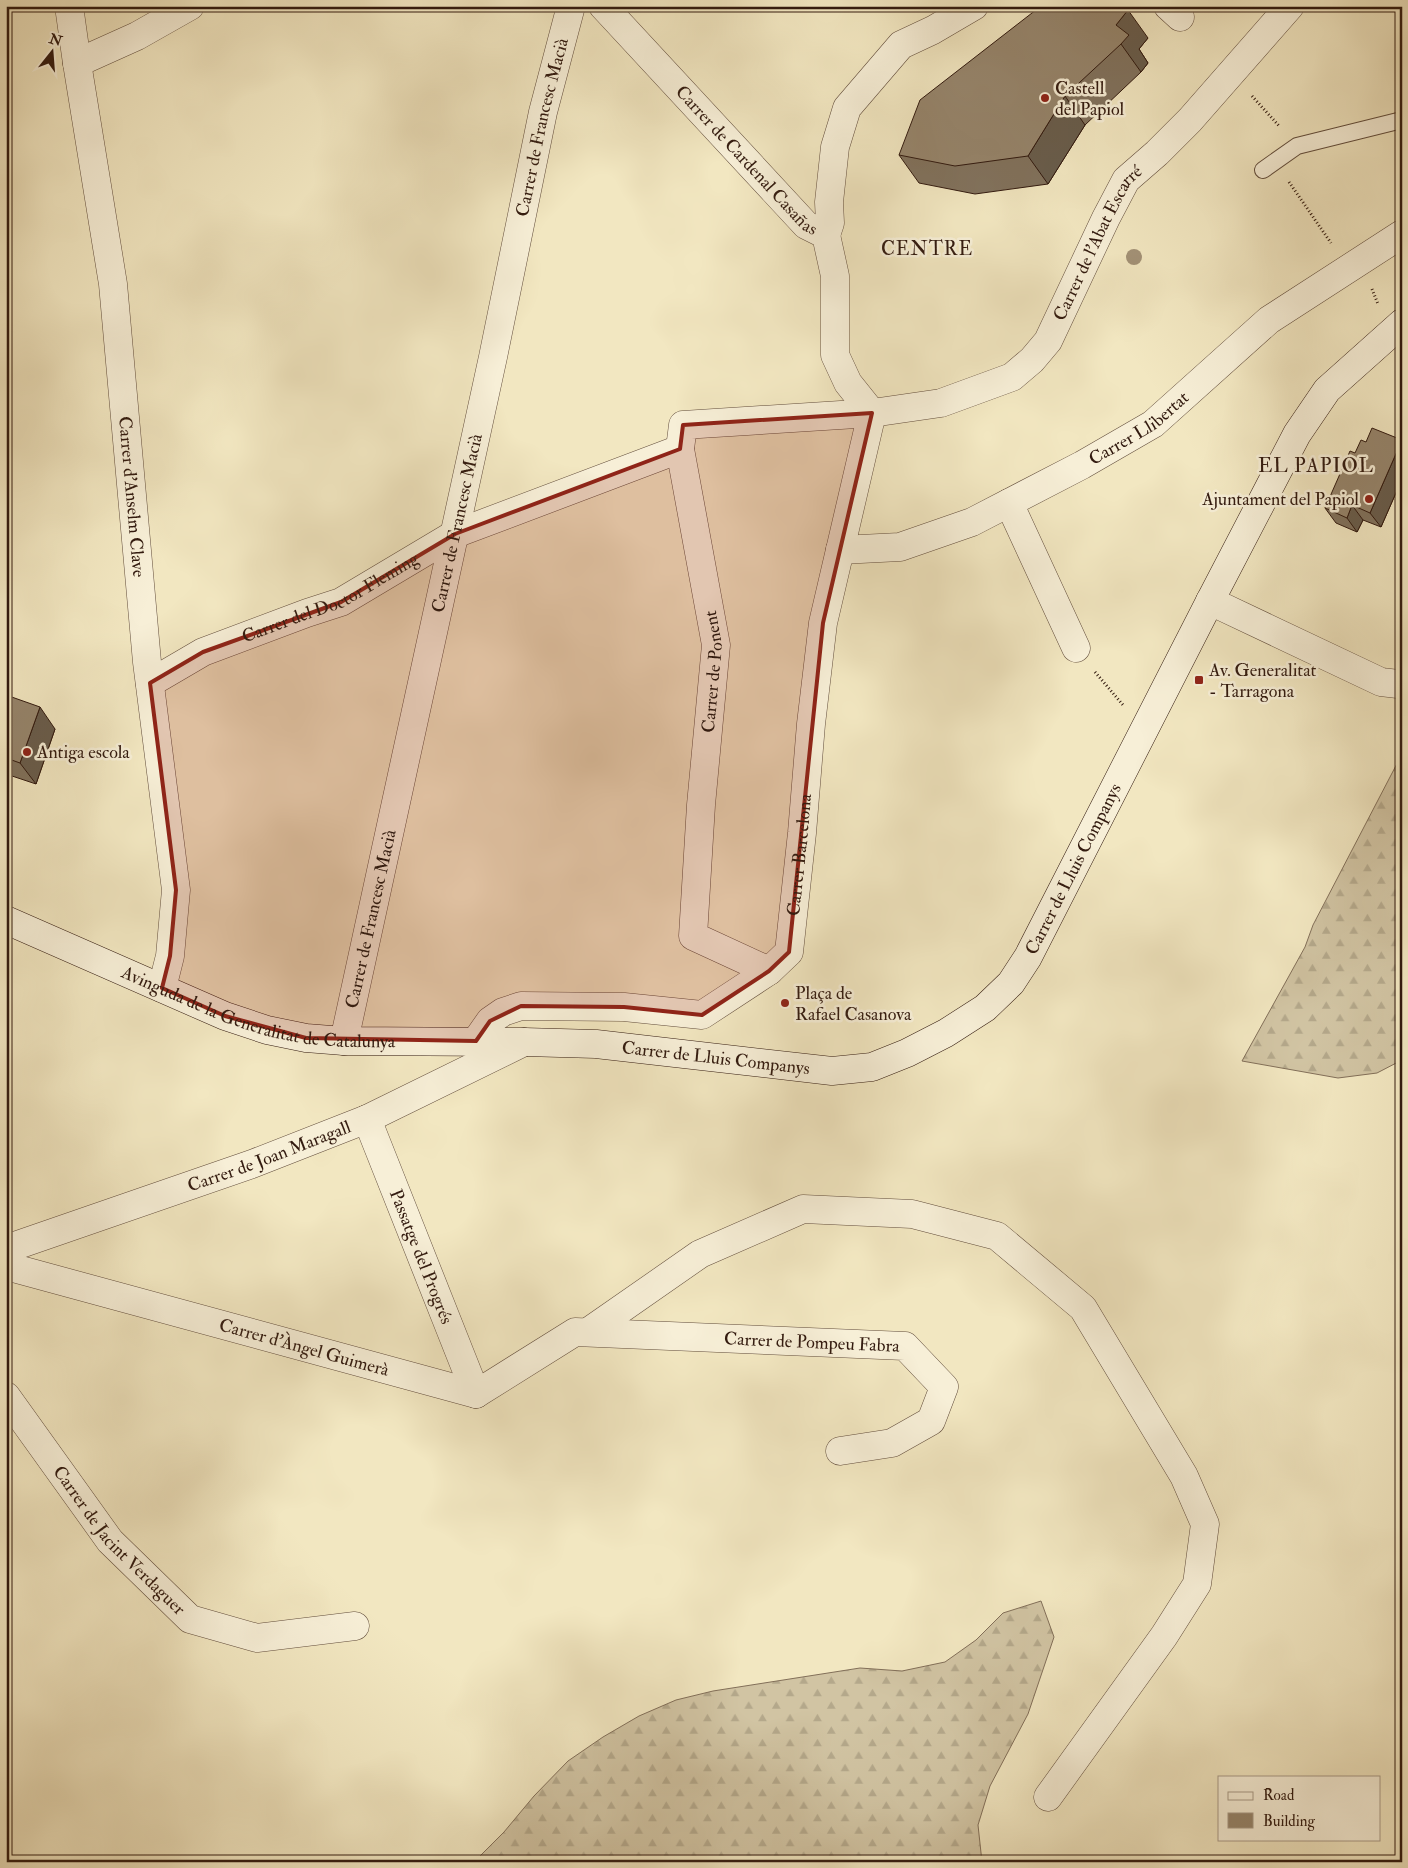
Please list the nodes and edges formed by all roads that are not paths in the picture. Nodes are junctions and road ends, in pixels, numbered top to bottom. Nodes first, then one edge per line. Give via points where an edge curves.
1 (69, 6) edge
2 (190, 6) edge
3 (571, 6) edge
4 (603, 6) edge
5 (974, 6) edge
6 (1290, 6) edge
7 (77, 64) junction
8 (1402, 120) edge
9 (1269, 165) road end
10 (1402, 234) edge
11 (826, 235) junction
12 (1395, 328) edge
13 (872, 413) junction
14 (680, 450) junction
15 (1009, 503) junction
16 (454, 534) junction
17 (840, 550) junction
18 (1210, 601) junction
19 (1076, 648) road end
20 (1402, 682) edge
21 (150, 683) junction
22 (6, 920) edge
23 (770, 971) junction
24 (162, 988) junction
25 (344, 1041) junction
26 (476, 1042) junction
27 (524, 1042) junction
28 (367, 1118) junction
29 (6, 1250) edge
30 (6, 1266) edge
31 (588, 1332) junction
32 (476, 1394) junction
33 (6, 1396) edge
34 (840, 1451) dead end
35 (355, 1626) dead end
36 (1048, 1798) dead end

1 - 7 street, Carrer d'Anselm Clave
2 - 7 street
3 - 16 street, Carrer de Francesc Macià via 543,112
4 - 11 street, Carrer de Cardenal Casañas via 806,225
5 - 11 street via 901,45 847,108 835,147 830,223
6 - 13 street, Carrer de l'Abat Escarré via 1190,120 1126,180 1048,341 1032,360 1012,377 941,403
7 - 21 street, Carrer d'Anselm Clave via 113,284
8 - 9 lane via 1297,146
10 - 15 street, Carrer Llibertat via 1269,320 1153,424
11 - 13 street, Carrer de Cardenal Casañas via 835,276 835,355 848,383
12 - 18 street, Carrer de Lluis Companys via 1327,390 1297,434
13 - 14 street, Carrer de Ponent via 683,425
13 - 17 street, Carrer Barcelona
14 - 16 street, Carrer del Doctor Fleming
14 - 23 street, Carrer de Ponent via 716,645 693,936
15 - 17 street, Carrer Llibertat via 972,522 900,547
15 - 19 street
16 - 21 street, Carrer del Doctor Fleming via 341,602 203,652
16 - 25 street, Carrer de Francesc Macià
17 - 23 street, Carrer Barcelona via 823,623 789,952
18 - 20 street via 1381,682
18 - 27 street, Carrer de Lluis Companys via 1028,957 1011,983 985,1008 907,1053 872,1067 832,1071 596,1044
21 - 24 street, Carrer d'Anselm Clave via 176,890 170,956
22 - 24 street, Avinguda de la Generalitat de Catalunya
23 - 26 street, Carrer Barcelona via 702,1016 624,1007 521,1006 503,1012 490,1022
24 - 25 street, Avinguda de la Generalitat de Catalunya via 225,1016 267,1030
25 - 26 street, Avinguda de la Generalitat de Catalunya
26 - 27 street, Avinguda de la Generalitat de Catalunya
27 - 28 street, Carrer de Joan Maragall
28 - 29 street, Carrer de Joan Maragall via 252,1164
28 - 32 street, Passatge del Progrés
30 - 32 street, Carrer d'Àngel Guimerà
31 - 32 street via 575,1332
31 - 34 street, Carrer de Pompeu Fabra via 905,1346 944,1387 931,1421 892,1443
31 - 36 street via 700,1254 803,1209 912,1214 996,1236 1082,1308 1184,1476 1205,1524 1198,1584
33 - 35 street, Carrer de Jacint Verdaguer via 110,1541 190,1619 257,1638

